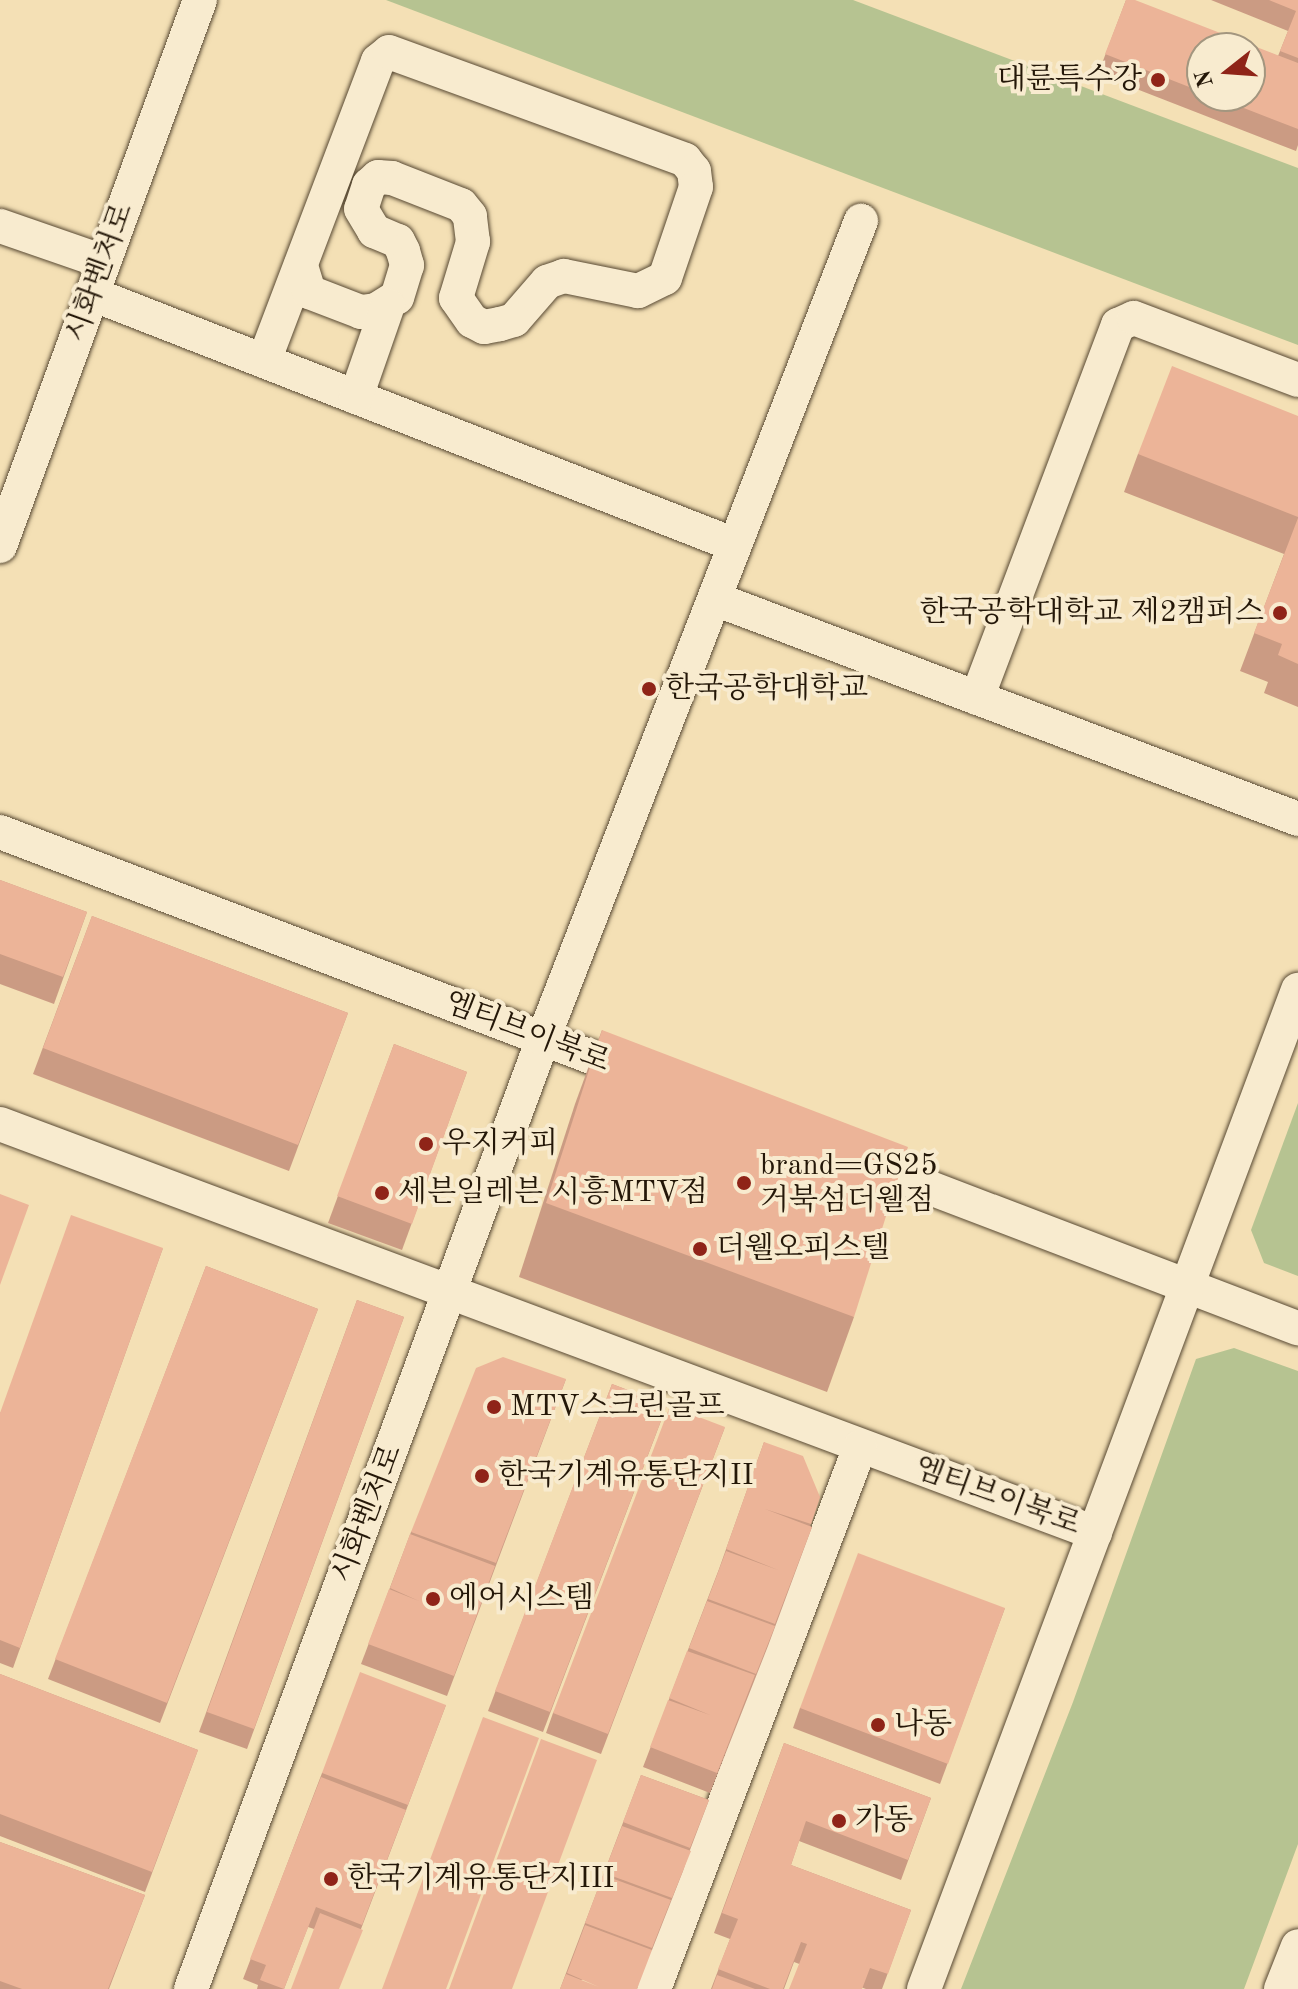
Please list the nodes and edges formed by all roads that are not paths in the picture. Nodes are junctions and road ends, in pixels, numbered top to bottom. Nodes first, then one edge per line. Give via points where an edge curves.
1 (200, 0) edge
2 (861, 221) dead end
3 (0, 226) edge
4 (301, 265) junction
5 (98, 278) junction
6 (388, 305) junction
7 (264, 361) junction
8 (1298, 380) edge
9 (356, 397) junction
10 (735, 545) junction
11 (0, 546) edge
12 (715, 599) junction
13 (977, 698) junction
14 (1298, 819) edge
15 (0, 832) edge
16 (1298, 990) edge
17 (543, 1039) junction
18 (660, 1084) edge
19 (0, 1124) edge
20 (821, 1146) edge
21 (1187, 1287) junction
22 (453, 1289) junction
23 (1298, 1328) edge
24 (860, 1447) junction
25 (1095, 1533) junction
26 (1298, 1946) edge
27 (191, 1989) edge
28 (654, 1989) edge
29 (924, 1989) edge
30 (1281, 1989) edge

1 - 5 street, 시화벤처로
2 - 10 street, 시화벤처로
3 - 5 street
4 - 6 street via 309,292 361,312
4 - 6 street via 378,61 389,52 685,160 694,171 696,187 665,278 655,286 630,290 564,276 547,282 514,320 484,327 461,311 456,298 473,242 470,216 448,198 378,177 369,185 361,209 374,231 398,241 407,265 401,289
4 - 7 street
5 - 7 street
5 - 11 street, 시화벤처로
6 - 9 street
7 - 9 street
8 - 13 street via 1134,318 1118,325
9 - 10 street
10 - 12 street, 시화벤처로
12 - 13 street
12 - 17 street, 시화벤처로
13 - 14 street
15 - 17 street, 엠티브이북로
16 - 21 street, 엠티브이북로
17 - 18 street, 엠티브이북로
17 - 22 street, 시화벤처로
19 - 22 street, 엠티브이북로
20 - 21 street
21 - 23 street
21 - 25 street, 엠티브이북로
22 - 24 street, 엠티브이북로
22 - 27 street, 시화벤처로
24 - 25 street, 엠티브이북로
24 - 28 street
25 - 29 street, 엠티브이북로
26 - 30 street

